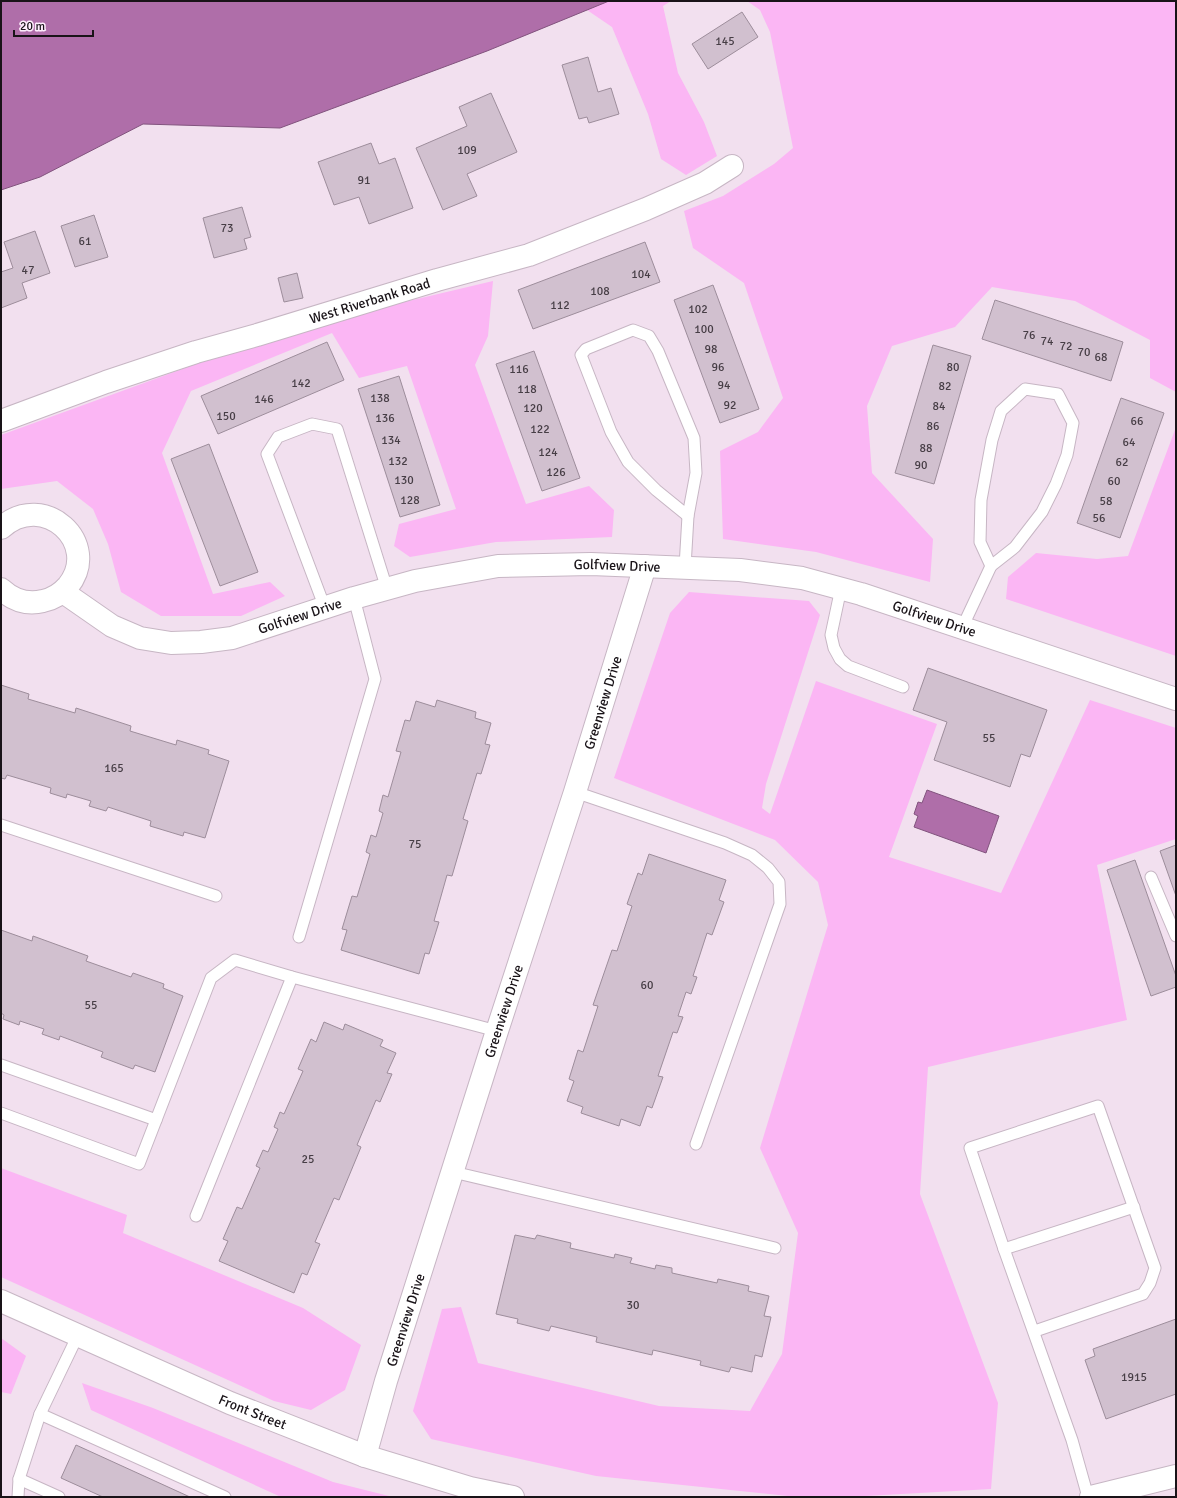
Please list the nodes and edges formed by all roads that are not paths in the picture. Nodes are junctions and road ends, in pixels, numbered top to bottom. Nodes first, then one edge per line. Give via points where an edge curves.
1 (732, 166) dead end
2 (1, 421) edge
3 (688, 516) junction
4 (1, 528) edge
5 (645, 566) junction
6 (991, 566) junction
7 (685, 567) junction
8 (841, 588) junction
9 (1, 589) edge
10 (387, 589) junction
11 (63, 592) junction
12 (354, 598) junction
13 (325, 608) junction
14 (962, 628) junction
15 (903, 687) dead end
16 (1176, 699) edge
17 (575, 792) junction
18 (1, 825) edge
19 (1151, 877) dead end
20 (216, 896) dead end
21 (1176, 936) edge
22 (300, 937) dead end
23 (292, 977) junction
24 (497, 1031) junction
25 (1, 1066) edge
26 (1, 1113) edge
27 (156, 1120) junction
28 (696, 1144) dead end
29 (453, 1172) junction
30 (1134, 1207) junction
31 (196, 1216) dead end
32 (775, 1248) dead end
33 (1004, 1249) junction
34 (1, 1301) edge
35 (1035, 1331) junction
36 (78, 1336) junction
37 (40, 1414) junction
38 (365, 1456) junction
39 (1176, 1476) edge
40 (19, 1479) junction
41 (18, 1497) edge
42 (59, 1497) edge
43 (225, 1497) edge
44 (514, 1497) edge
45 (1090, 1497) edge

1 - 2 street, West Riverbank Road via 705,183 646,209 529,255 196,352
3 - 3 lane via 696,473 694,438 658,351 648,336 633,330 586,348 581,355 598,403 628,462 656,490
3 - 7 lane
4 - 11 street via 9,520 23,515 38,514 52,518 64,526 73,538 77,552 77,567 72,581
5 - 7 street, Golfview Drive
5 - 10 street, Golfview Drive via 498,566 415,581
5 - 17 street, Greenview Drive
6 - 6 lane via 1015,547 1042,512 1062,470 1073,423 1058,394 1025,389 1002,410 992,440 980,500 980,542
6 - 14 lane
7 - 8 street, Golfview Drive via 740,570 802,578
8 - 14 street, Golfview Drive
8 - 15 lane via 831,635 837,654 848,666
9 - 11 street via 21,602 36,603 50,600
10 - 12 street, Golfview Drive
10 - 13 lane via 337,429 312,424 278,437 267,454
11 - 13 street, Golfview Drive via 112,626 140,638 171,643 232,638
12 - 13 street, Golfview Drive
12 - 22 lane via 375,679
14 - 16 street, Golfview Drive
17 - 24 street, Greenview Drive
17 - 28 lane via 725,843 752,855 768,868 779,882 780,904
18 - 20 lane
19 - 21 lane
23 - 24 lane
23 - 27 lane via 235,960 211,978
23 - 31 lane
24 - 29 street, Greenview Drive
25 - 27 lane
26 - 27 lane via 139,1164
29 - 32 lane
29 - 38 street, Greenview Drive via 386,1381
30 - 33 lane
30 - 33 lane via 1098,1106 970,1148
30 - 35 lane via 1155,1268 1143,1294
33 - 35 lane
34 - 36 street, Front Street
35 - 45 lane
36 - 37 lane
36 - 38 street, Front Street via 230,1403
37 - 40 lane
37 - 43 lane
38 - 44 street, Front Street via 470,1488
39 - 45 street
40 - 41 lane
40 - 42 lane

